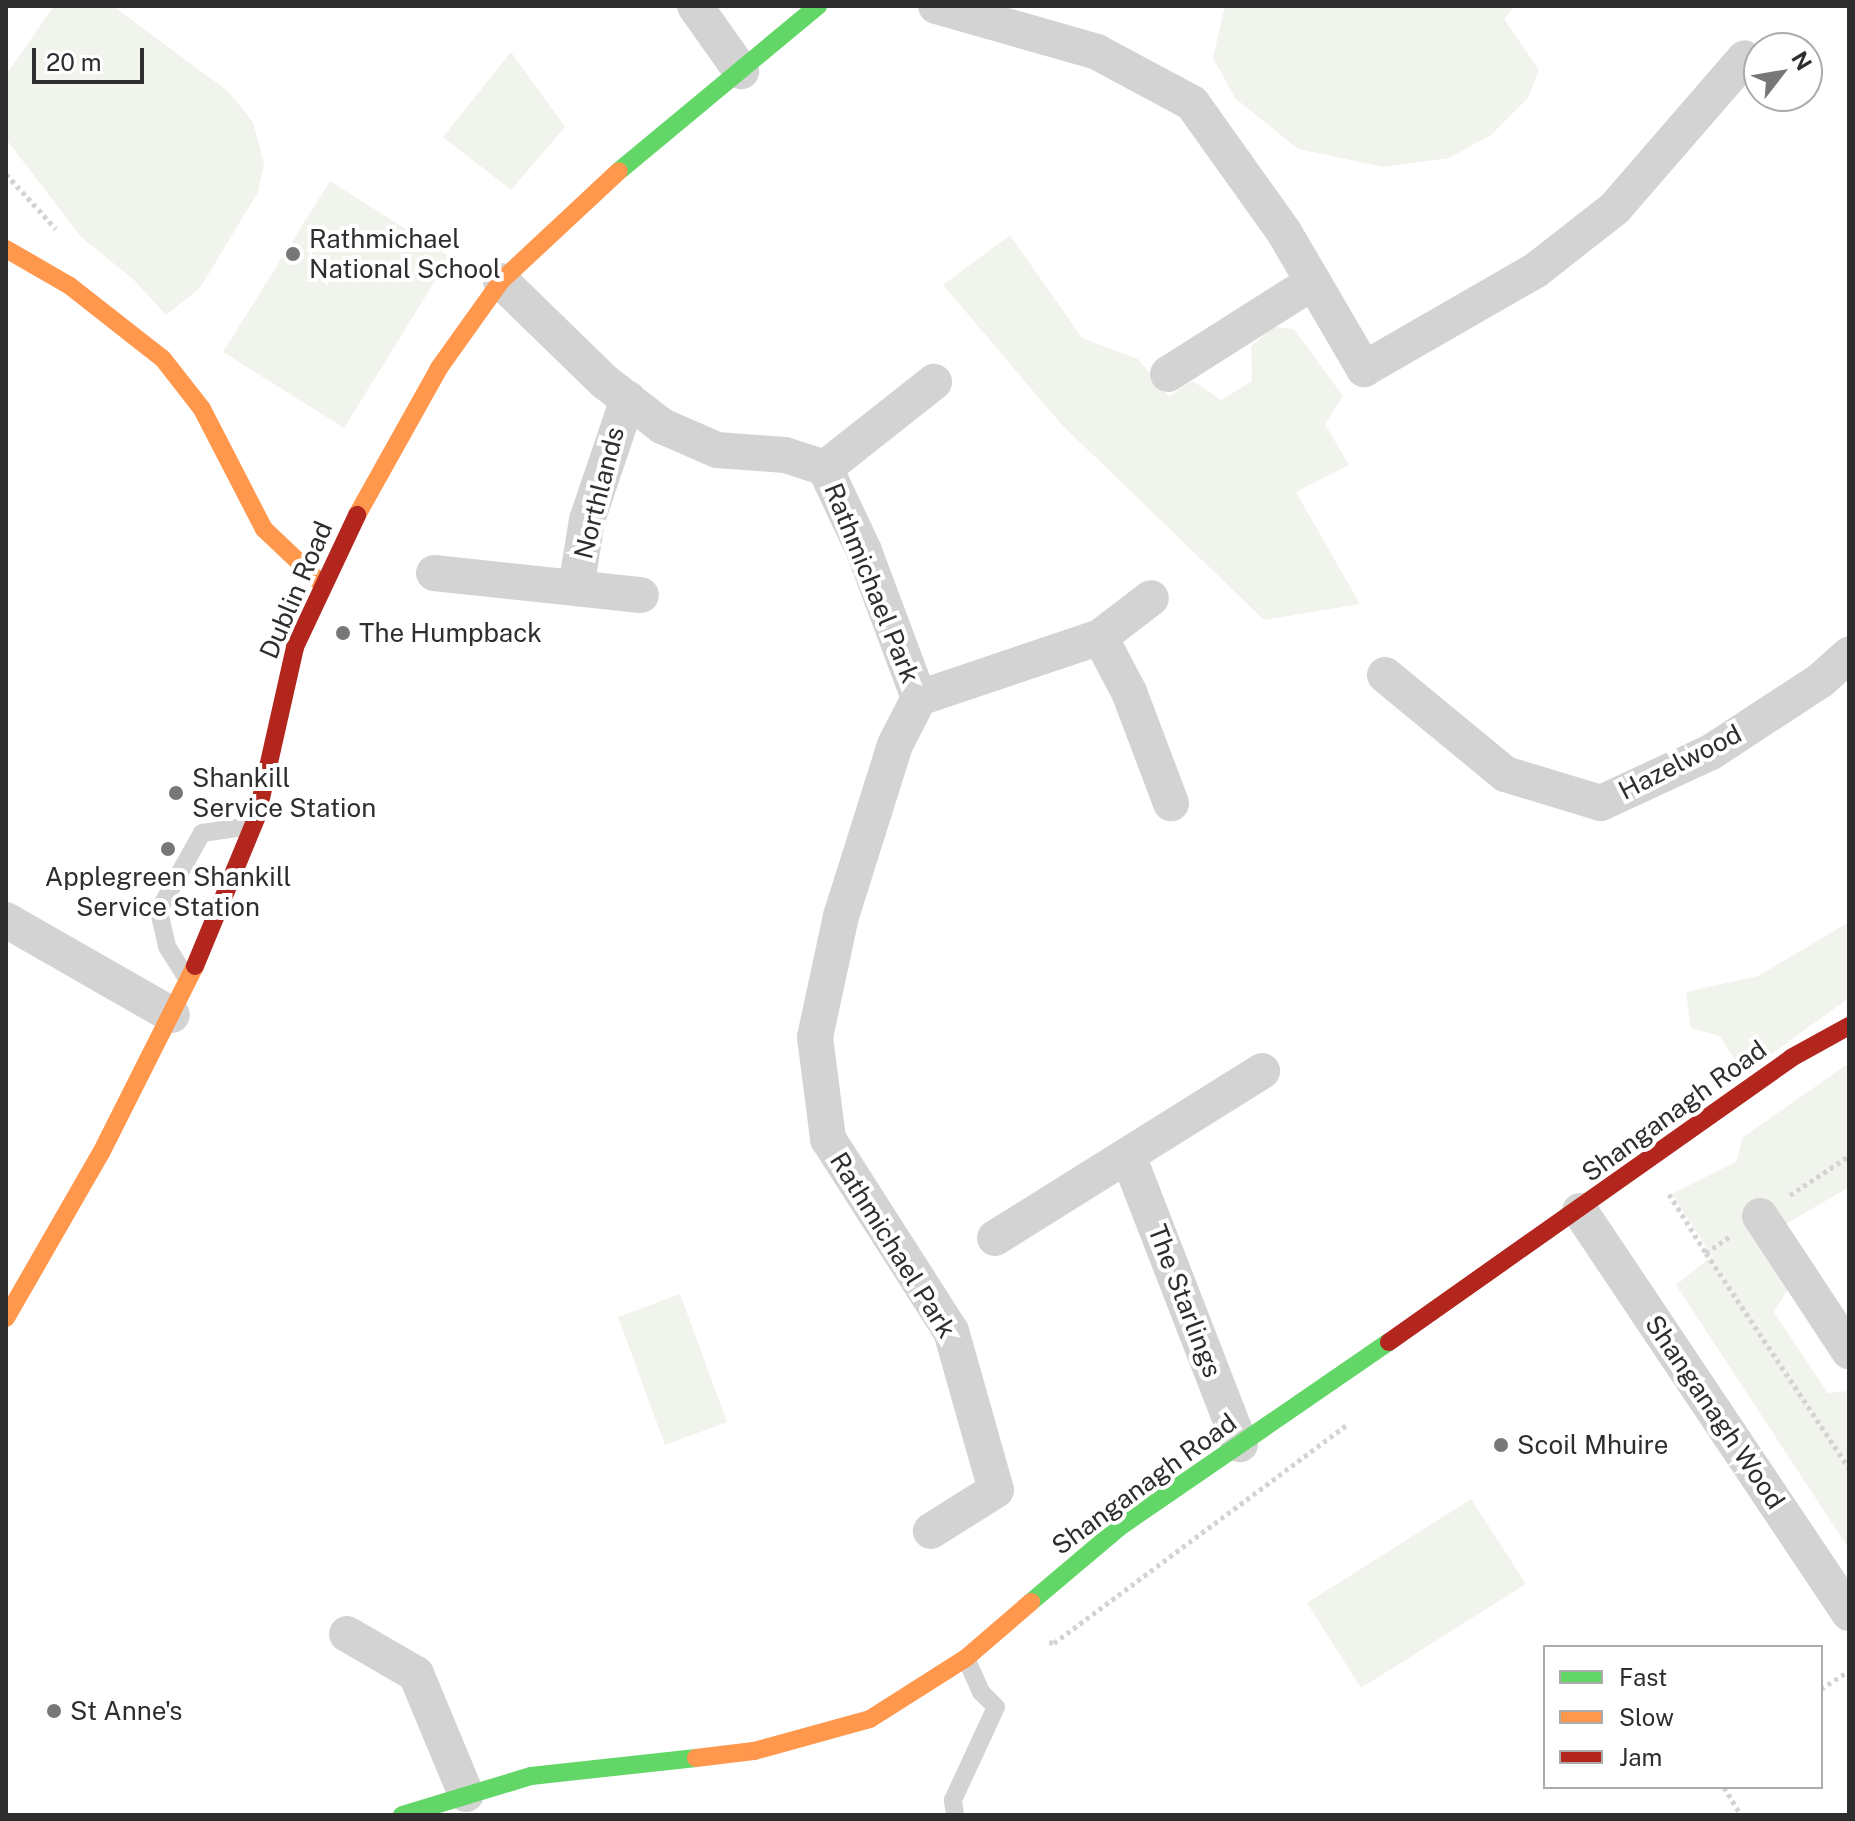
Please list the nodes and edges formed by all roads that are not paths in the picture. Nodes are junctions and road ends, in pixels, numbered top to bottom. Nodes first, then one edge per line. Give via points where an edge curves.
1 (695, 6) edge
2 (818, 6) edge
3 (936, 6) edge
4 (1743, 60) edge
5 (741, 71) junction
6 (6, 249) edge
7 (501, 281) junction
8 (1313, 282) junction
9 (1168, 374) dead end
10 (934, 382) dead end
11 (628, 399) junction
12 (825, 468) junction
13 (434, 573) dead end
14 (323, 585) junction
15 (576, 588) junction
16 (641, 595) dead end
17 (1151, 598) dead end
18 (1100, 637) junction
19 (1849, 655) edge
20 (1385, 675) dead end
21 (919, 698) junction
22 (1171, 803) dead end
23 (253, 826) junction
24 (6, 920) edge
25 (189, 981) junction
26 (172, 1015) junction
27 (1849, 1026) edge
28 (1262, 1071) dead end
29 (1129, 1158) junction
30 (1580, 1211) junction
31 (1760, 1216) dead end
32 (995, 1238) dead end
33 (6, 1318) edge
34 (1849, 1351) edge
35 (1240, 1444) junction
36 (931, 1531) dead end
37 (1849, 1613) edge
38 (347, 1634) dead end
39 (966, 1658) junction
40 (466, 1794) junction
41 (402, 1815) edge
42 (955, 1815) edge

1 - 5 street
2 - 5 main road, Dublin Road
3 - 8 street via 1097,52 1192,103
4 - 8 street via 1615,208 1536,270 1364,369
5 - 7 main road, Dublin Road via 617,173
6 - 14 main road via 123,324 175,371 208,419 264,529
7 - 11 street, Rathmichael Park
7 - 14 main road, Dublin Road via 439,368 362,503
8 - 9 street
10 - 12 street, Rathmichael Park
11 - 12 street, Rathmichael Park via 662,426 717,450 785,455
11 - 15 street, Northlands via 587,520
12 - 21 street, Rathmichael Park via 864,551
13 - 15 street, Northlands
14 - 23 main road, Dublin Road via 295,647
15 - 16 street, Northlands
17 - 18 street, Rathmichael Park
18 - 21 street, Rathmichael Park
18 - 22 street via 1129,692
19 - 20 street, Hazelwood via 1821,680 1711,752 1601,803 1505,774
21 - 36 street, Rathmichael Park via 895,745 841,916 815,1037 828,1139 951,1331 996,1490
23 - 25 main road, Dublin Road
23 - 25 lane via 202,833 159,910 167,946
24 - 26 street
25 - 26 main road, Dublin Road
26 - 33 main road, Dublin Road via 101,1153
27 - 30 main road, Shanganagh Road via 1791,1058
28 - 29 street
29 - 32 street
29 - 35 street, The Starlings
30 - 35 main road, Shanganagh Road
30 - 37 street, Shanganagh Wood
31 - 34 street
35 - 39 main road, Shanganagh Road via 1121,1526
38 - 40 street via 416,1674
39 - 40 main road, Shanganagh Road via 870,1719 754,1751 531,1776
39 - 42 lane via 981,1692 996,1707 953,1800
40 - 41 main road, Shanganagh Road

